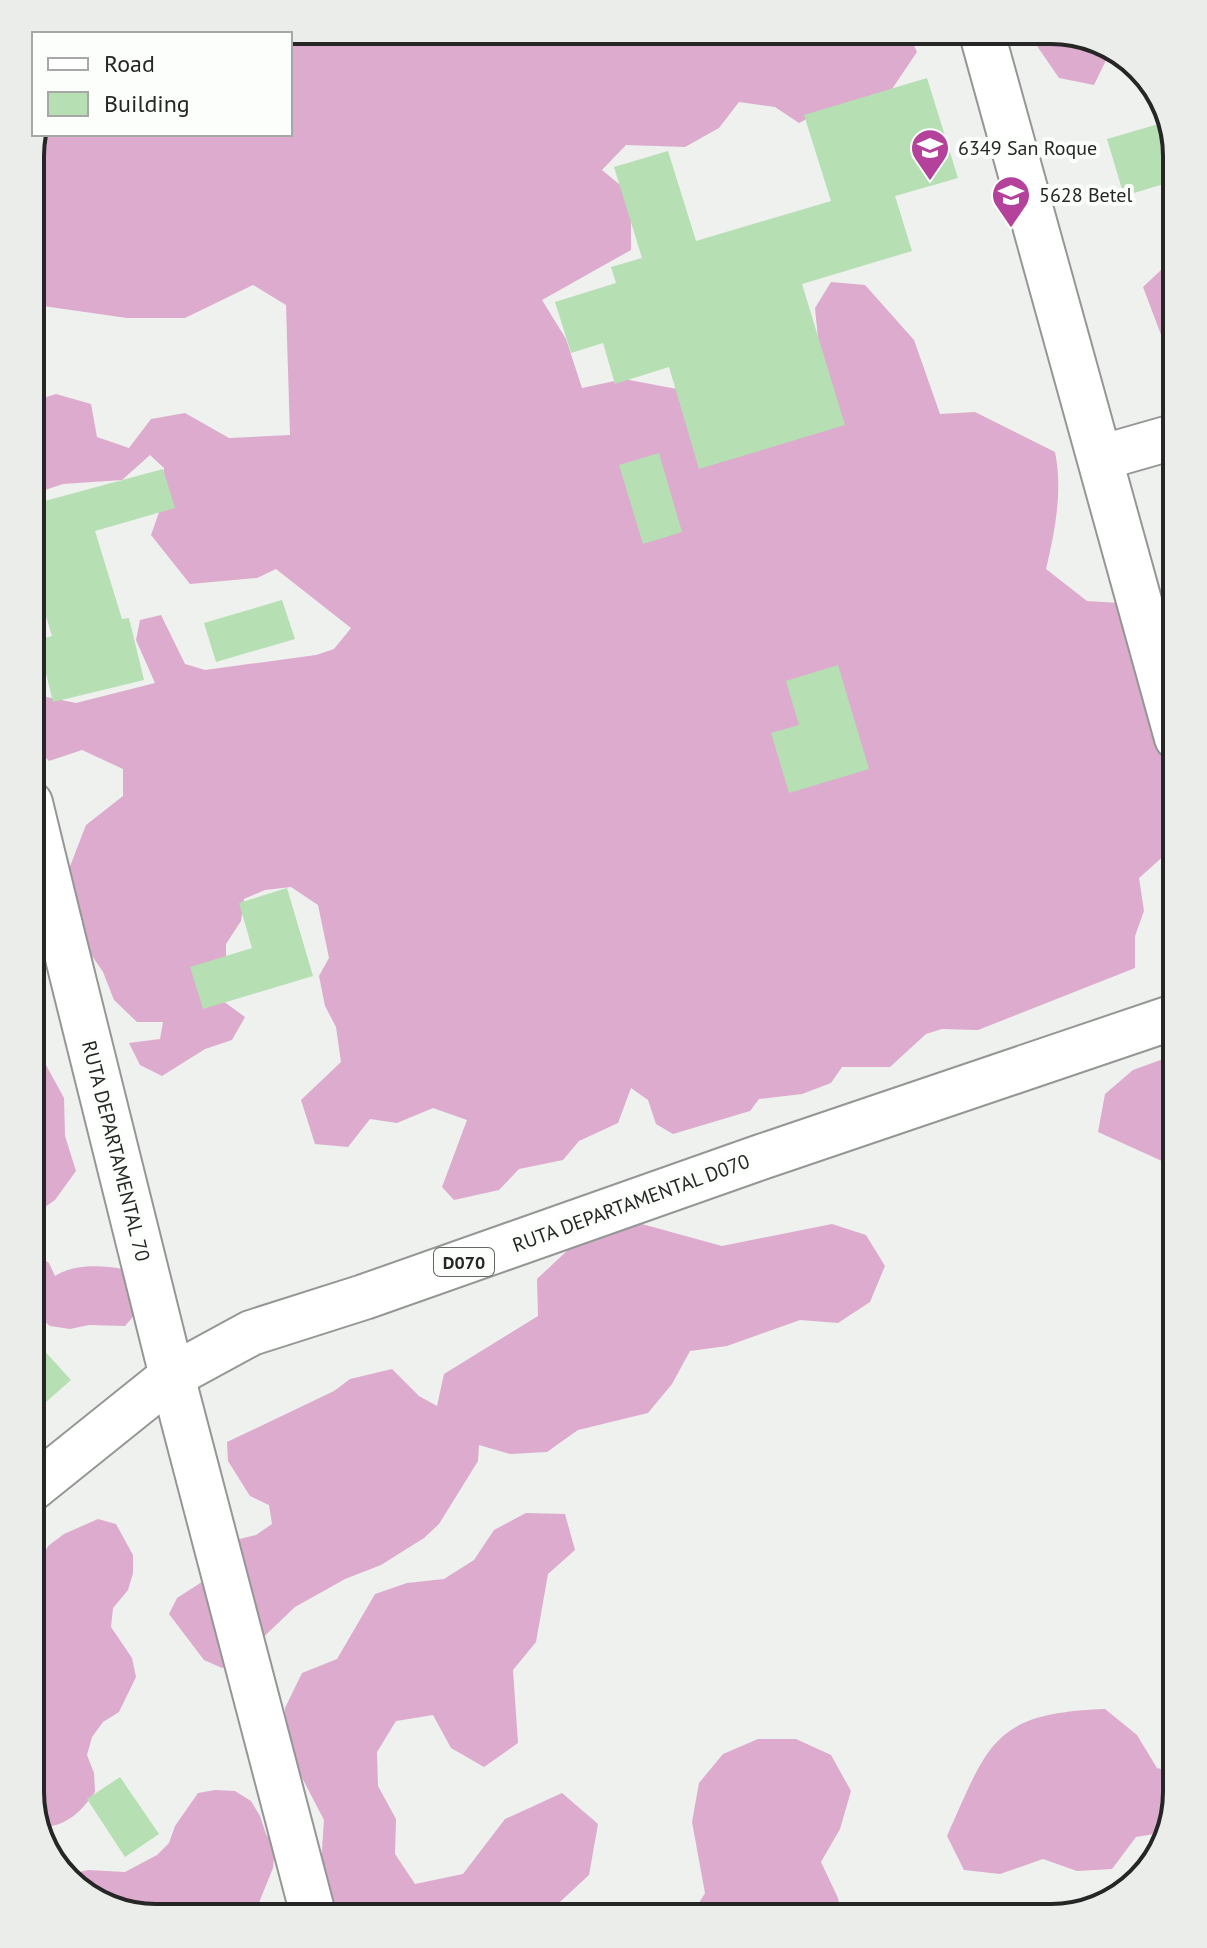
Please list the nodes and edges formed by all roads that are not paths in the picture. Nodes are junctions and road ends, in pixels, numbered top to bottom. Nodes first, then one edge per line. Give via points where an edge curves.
1 (985, 44) edge
2 (1163, 440) edge
3 (1100, 458) junction
4 (1163, 687) edge
5 (45, 929) edge
6 (1163, 1021) edge
7 (172, 1376) junction
8 (44, 1479) edge
9 (310, 1904) edge

1 - 3 main road
2 - 3 main road
3 - 4 main road
5 - 7 main road, RUTA DEPARTAMENTAL 70
6 - 7 main road, RUTA DEPARTAMENTAL D070 / D070 via 251,1333
7 - 8 main road, RUTA DEPARTAMENTAL D070 / D070
7 - 9 main road, RUTA DEPARTAMENTAL 70

